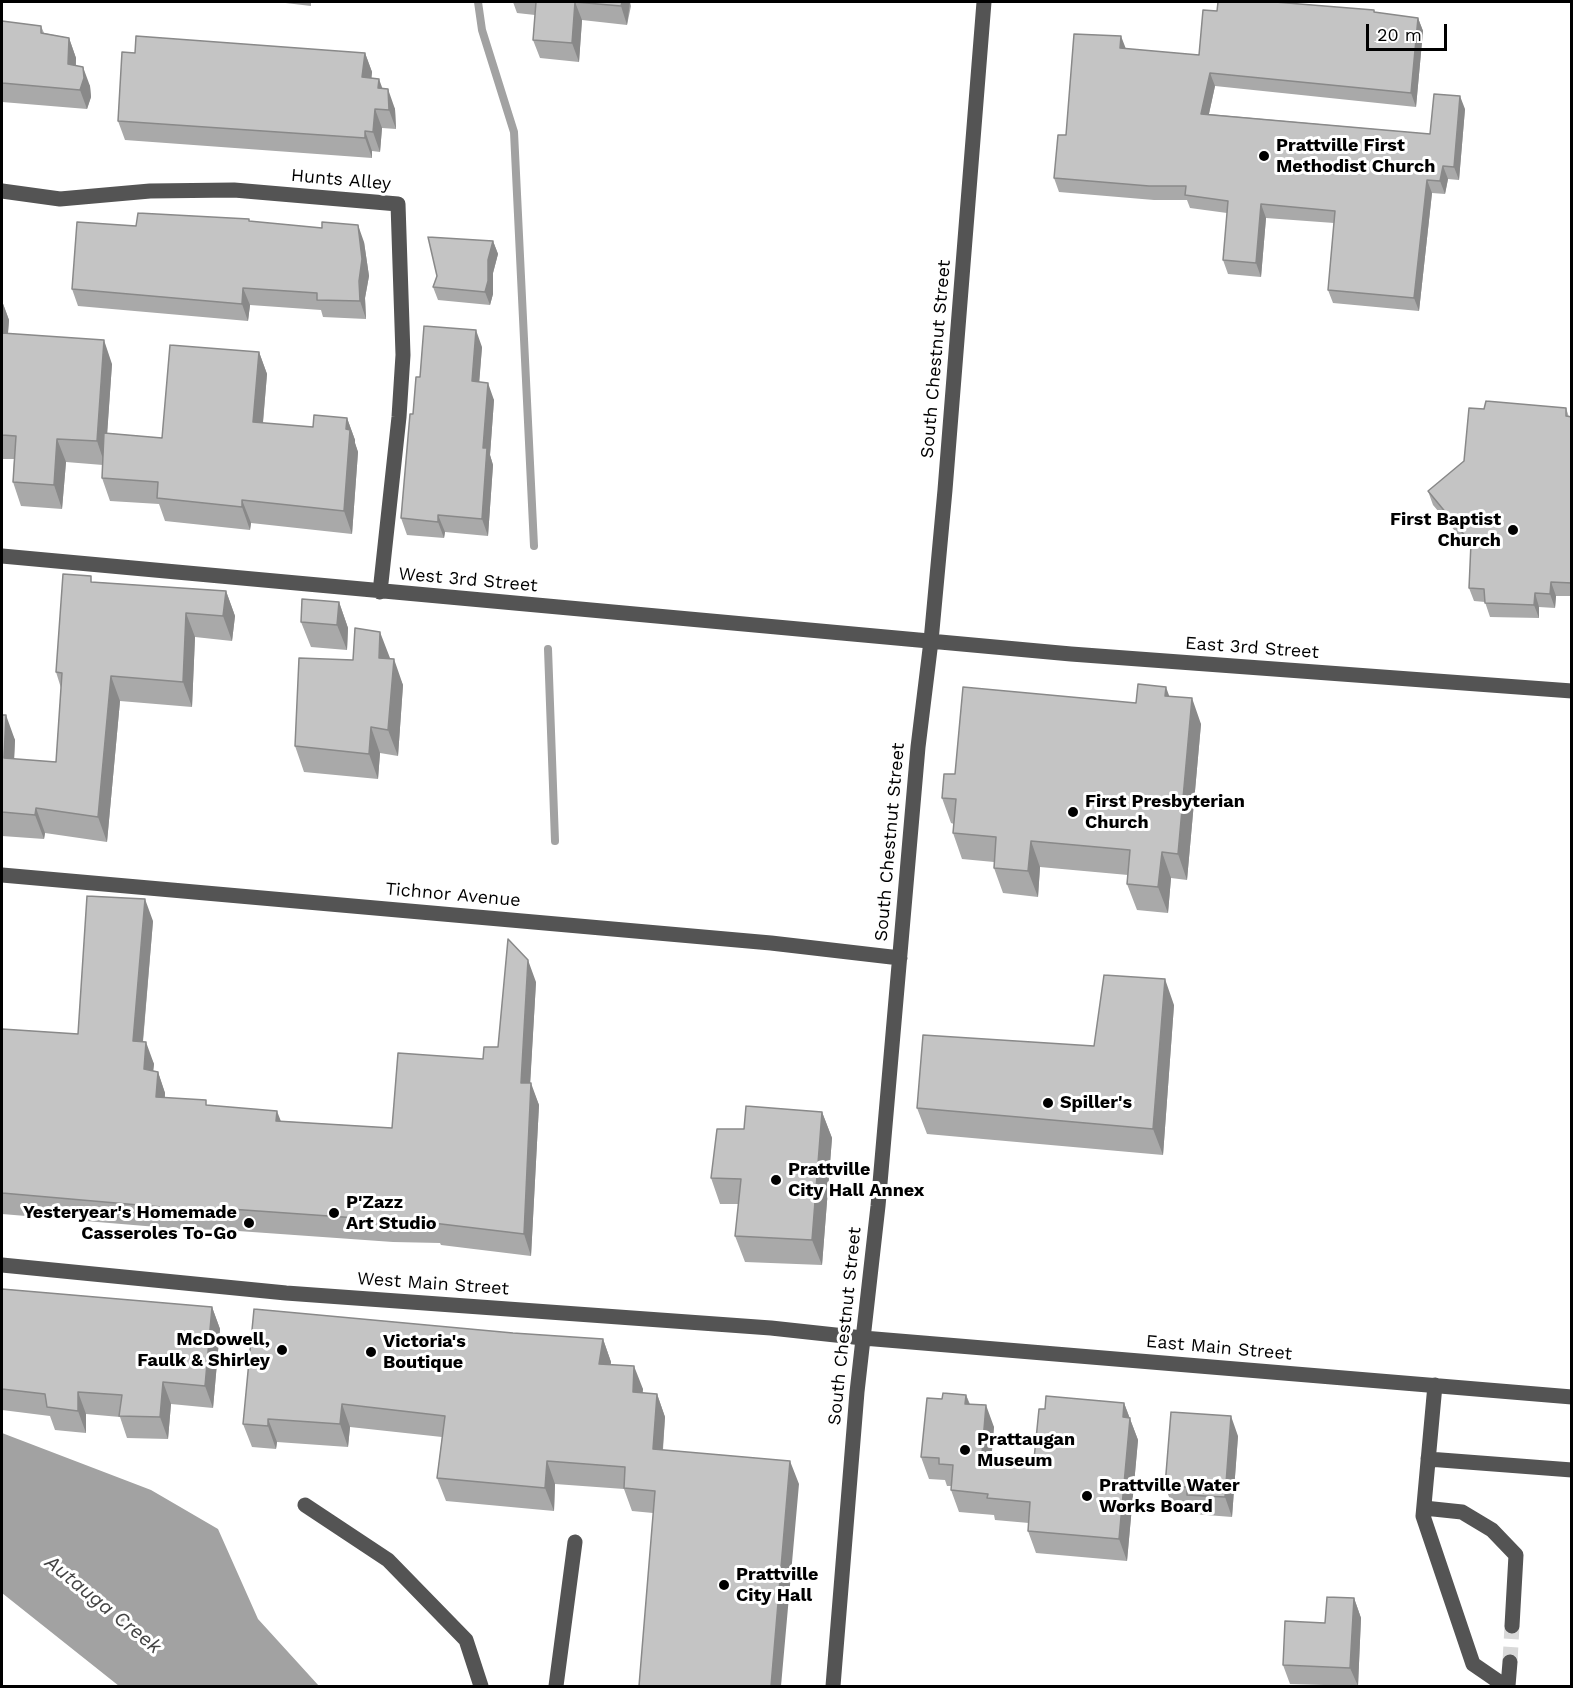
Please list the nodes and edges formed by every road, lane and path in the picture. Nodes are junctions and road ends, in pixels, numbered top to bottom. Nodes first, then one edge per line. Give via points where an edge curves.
1 (984, 2) edge
2 (2, 191) edge
3 (2, 556) edge
4 (380, 592) junction
5 (931, 642) junction
6 (1572, 691) edge
7 (2, 875) edge
8 (900, 958) junction
9 (2, 1265) edge
10 (863, 1338) junction
11 (1435, 1385) junction
12 (1572, 1397) edge
13 (1428, 1459) junction
14 (1572, 1470) edge
15 (305, 1505) dead end
16 (1424, 1508) junction
17 (575, 1542) dead end
18 (1512, 1626) tunnel mouth
19 (1510, 1662) tunnel mouth
20 (481, 1686) edge
21 (556, 1686) edge
22 (833, 1686) edge
23 (1507, 1686) edge

1 - 5 street, South Chestnut Street
2 - 4 street, Hunts Alley via 60,199 150,191 234,190 398,204 403,355
3 - 4 street, West 3rd Street
4 - 5 street, West 3rd Street
5 - 6 street, East 3rd Street
5 - 8 street, South Chestnut Street
7 - 8 street, Tichnor Avenue via 771,942
8 - 10 street, South Chestnut Street
9 - 10 street, West Main Street via 286,1293
10 - 11 street, East Main Street
10 - 22 street, South Chestnut Street
11 - 12 street, East Main Street
11 - 13 street
13 - 14 street
13 - 16 street
15 - 20 street via 388,1560 466,1640
16 - 18 street via 1462,1512 1492,1530 1516,1555
16 - 23 street via 1423,1516 1473,1664
17 - 21 street
19 - 23 street

